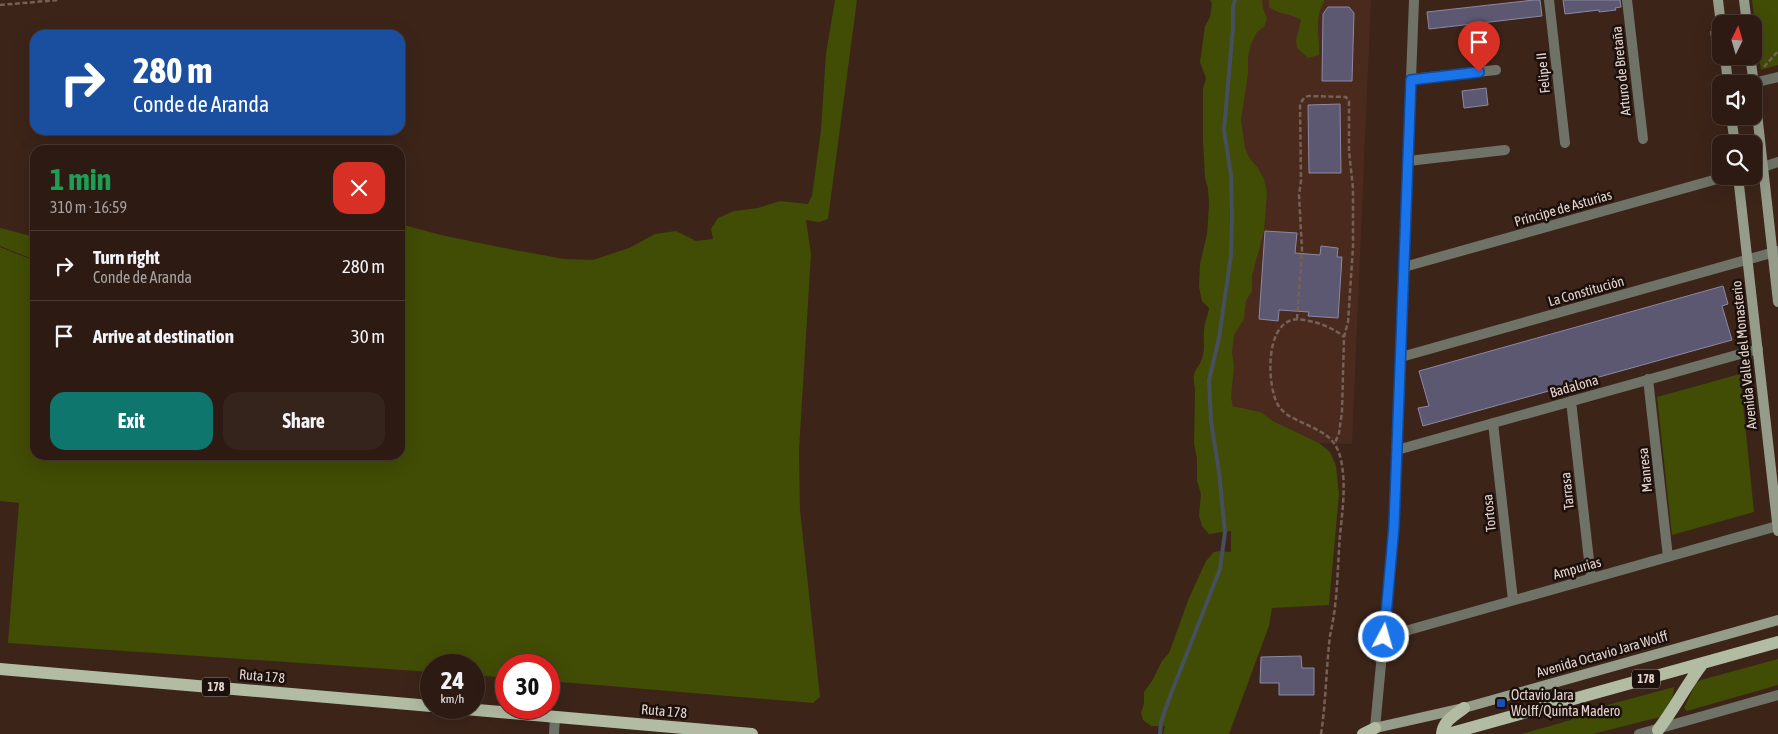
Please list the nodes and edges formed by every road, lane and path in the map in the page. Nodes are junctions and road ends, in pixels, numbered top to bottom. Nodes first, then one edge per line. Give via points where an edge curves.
1 (58, 0) edge
2 (1414, 0) edge
3 (1549, 0) edge
4 (1627, 0) edge
5 (1718, 0) edge
6 (1744, 0) edge
7 (0, 6) edge
8 (1720, 15) edge
9 (1746, 15) edge
10 (1778, 51) edge
11 (1761, 68) dead end
12 (1496, 70) dead end
13 (1778, 77) edge
14 (1411, 80) junction
15 (1762, 82) edge
16 (1758, 125) edge
17 (1643, 139) dead end
18 (1565, 143) dead end
19 (1505, 150) dead end
20 (1408, 161) junction
21 (1778, 162) edge
22 (1763, 167) junction
23 (1712, 180) edge
24 (1739, 185) edge
25 (1775, 252) edge
26 (1748, 260) junction
27 (1404, 267) junction
28 (1778, 302) edge
29 (1297, 319) junction
30 (1344, 337) junction
31 (1758, 349) junction
32 (1401, 357) junction
33 (1648, 379) junction
34 (1571, 401) junction
35 (1493, 423) junction
36 (1335, 443) junction
37 (1397, 450) junction
38 (1778, 526) edge
39 (1778, 531) edge
40 (1668, 557) junction
41 (1591, 578) junction
42 (1513, 600) junction
43 (1778, 620) edge
44 (1384, 637) junction
45 (1778, 642) edge
46 (1702, 664) junction
47 (0, 669) edge
48 (1778, 695) edge
49 (420, 705) edge
50 (1464, 708) junction
51 (560, 716) edge
52 (556, 719) edge
53 (1369, 731) edge
54 (1658, 732) edge
55 (554, 734) edge
56 (752, 734) edge
57 (1321, 734) edge
58 (1442, 734) edge
59 (1448, 734) edge
60 (1639, 734) edge

1 - 7 path
2 - 14 street
3 - 18 street, Felipe II
4 - 17 street, Arturo de Bretaña
5 - 8 street
6 - 9 street
10 - 11 path
12 - 14 street
13 - 15 street
14 - 20 street
16 - 22 street
19 - 20 street
20 - 27 street
21 - 22 street
22 - 25 street
23 - 27 street, Príncipe de Asturias
24 - 26 street, Avenida Valle del Monasterio
25 - 26 street, La Constitución
25 - 28 street
26 - 31 street, Avenida Valle del Monasterio
26 - 32 street, La Constitución
27 - 32 street
29 - 30 path via 1334,329
29 - 30 path via 1302,250 1300,104 1308,96 1346,97 1349,101 1349,151 1354,188 1349,312
29 - 36 path via 1287,322 1272,342 1273,394 1287,415 1329,436
30 - 36 path via 1342,412
31 - 33 street, Badalona
31 - 38 street, Avenida Valle del Monasterio
32 - 37 street
33 - 34 street, Badalona
33 - 40 street, Manresa
34 - 35 street, Badalona
34 - 41 street, Tarrasa
35 - 37 street, Badalona
35 - 42 street, Tortosa
36 - 57 path via 1343,473 1343,494
37 - 44 street
38 - 39 street, Avenida Valle del Monasterio
38 - 40 street, Ampurias
40 - 41 street, Ampurias
41 - 42 street, Ampurias
42 - 44 street, Ampurias
43 - 50 street, Avenida Octavio Jara Wolff
44 - 53 street
45 - 46 main road, 178
46 - 54 main road
46 - 59 main road, 178
47 - 49 main road, Ruta 178 / 178
48 - 54 street
50 - 53 street, Avenida Octavio Jara Wolff
50 - 58 main road via 1447,721
51 - 56 main road, Ruta 178
52 - 55 street
54 - 60 street

